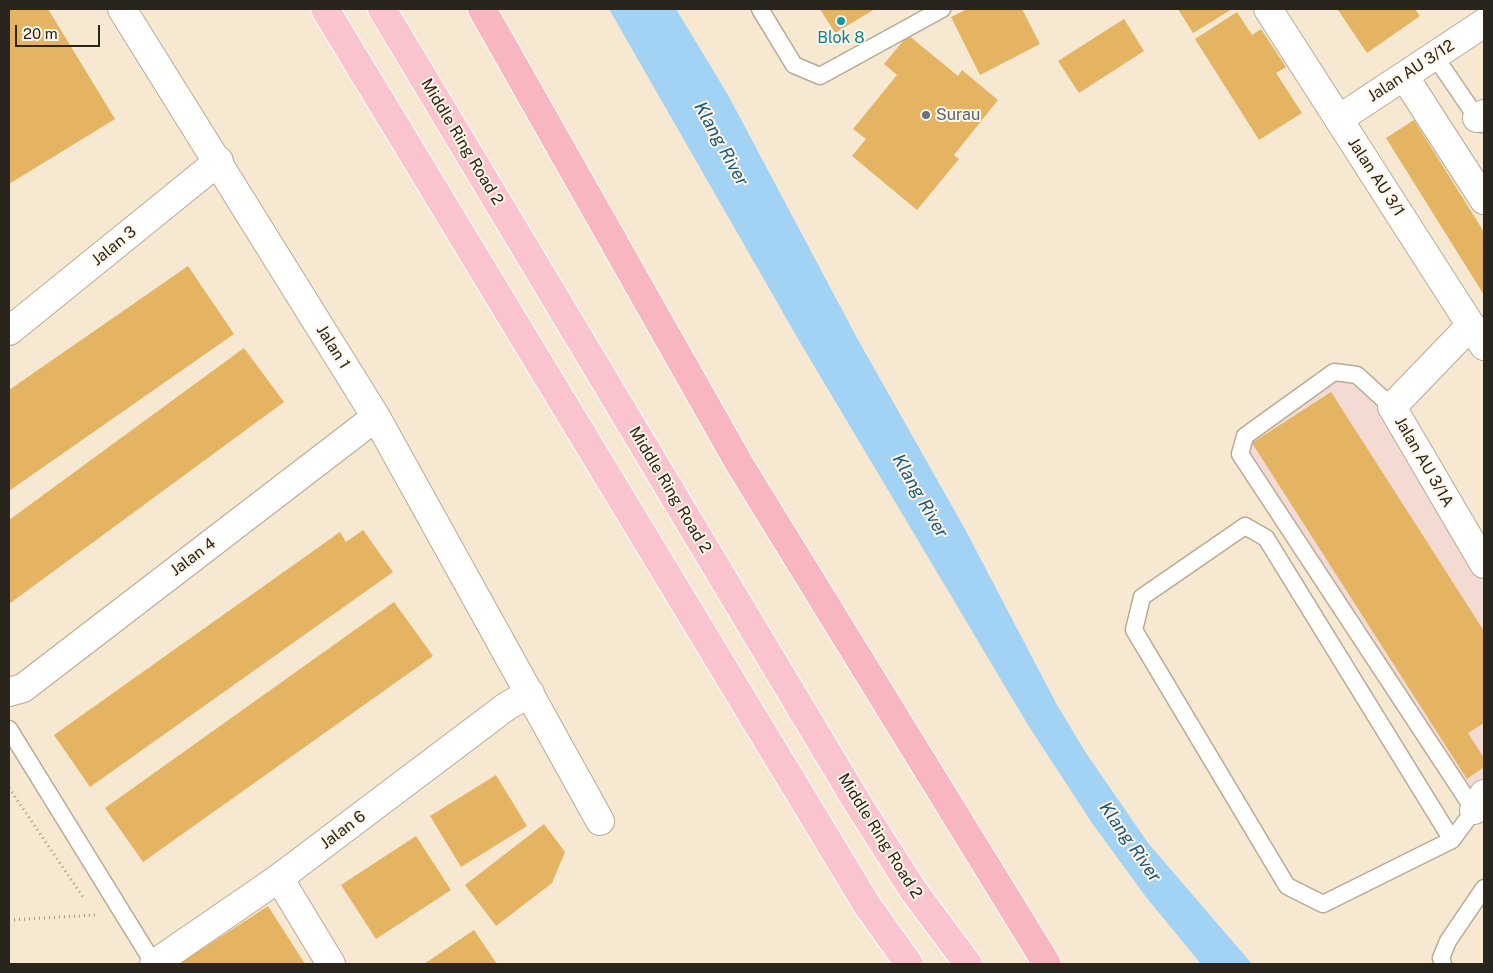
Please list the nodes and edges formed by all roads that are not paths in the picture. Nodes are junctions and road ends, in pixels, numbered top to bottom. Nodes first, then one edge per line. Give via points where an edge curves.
1 (122, 9) edge
2 (325, 9) edge
3 (382, 9) edge
4 (482, 9) edge
5 (760, 9) edge
6 (942, 9) edge
7 (1268, 9) edge
8 (1484, 23) edge
9 (1434, 56) junction
10 (1404, 76) junction
11 (1339, 119) junction
12 (1482, 120) edge
13 (219, 161) junction
14 (1484, 200) edge
15 (9, 331) edge
16 (1478, 336) edge
17 (1392, 407) junction
18 (376, 417) junction
19 (1484, 564) edge
20 (9, 692) edge
21 (530, 693) junction
22 (9, 729) edge
23 (1479, 802) edge
24 (600, 821) dead end
25 (1452, 840) junction
26 (279, 878) junction
27 (1484, 888) edge
28 (154, 964) edge
29 (331, 964) edge
30 (909, 964) edge
31 (968, 964) edge
32 (1047, 964) edge
33 (1443, 964) edge

1 - 13 street, Jalan 1
2 - 30 highway via 857,889
3 - 31 highway, Middle Ring Road 2 via 860,808 913,890
4 - 32 highway via 740,464
5 - 6 lane via 794,66 820,76
7 - 11 street, Jalan AU 3/1
8 - 9 street, Jalan AU 3/12
9 - 10 street, Jalan AU 3/12
9 - 12 lane
10 - 11 street, Jalan AU 3/12
10 - 14 street
11 - 16 street, Jalan AU 3/1
13 - 15 street, Jalan 3
13 - 18 street, Jalan 1
16 - 17 street, Jalan AU 3/1A
17 - 19 street, Jalan AU 3/1A
17 - 23 lane via 1358,375 1334,372 1246,436 1240,454
18 - 20 street, Jalan 4 via 23,688
18 - 21 street, Jalan 1
21 - 24 street, Jalan 1
21 - 26 street, Jalan 6 via 507,706
22 - 28 lane
23 - 25 lane
25 - 25 lane via 1266,538 1246,526 1142,597 1134,630 1287,886 1323,904
26 - 28 street, Jalan 6
26 - 29 street
27 - 33 lane via 1448,941 1441,958

